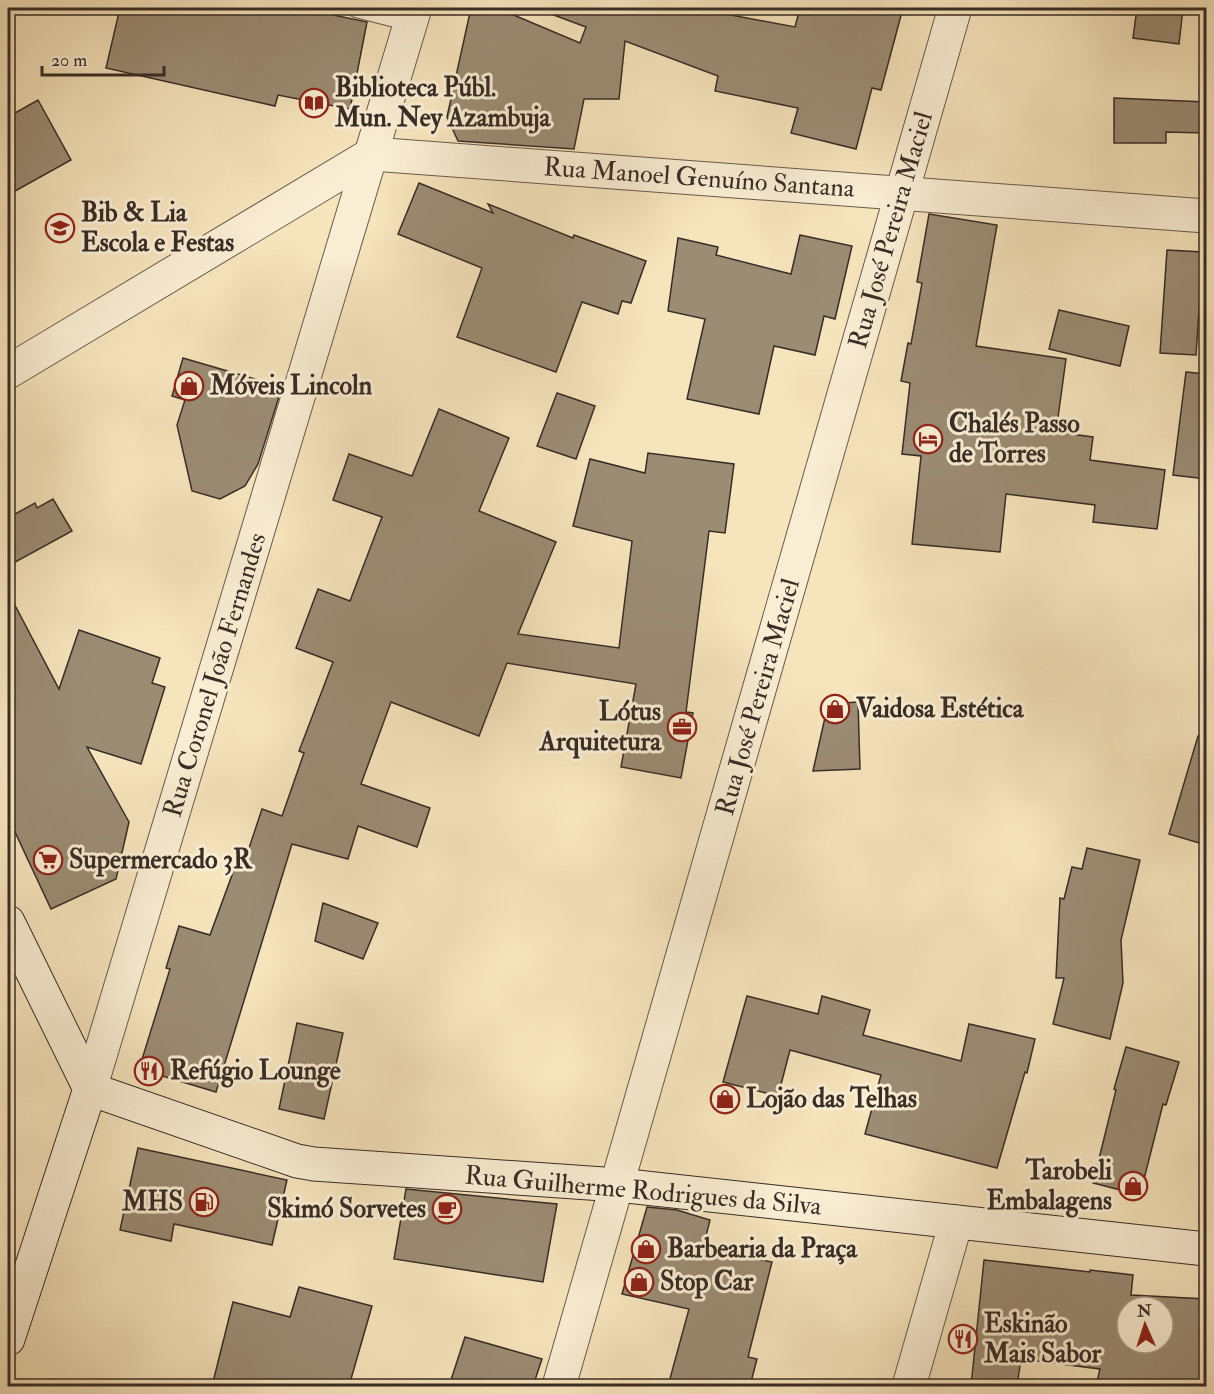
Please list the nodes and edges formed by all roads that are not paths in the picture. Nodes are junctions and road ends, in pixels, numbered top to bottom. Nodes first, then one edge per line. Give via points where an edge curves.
1 (356, 8) edge
2 (955, 8) edge
3 (413, 15) edge
4 (372, 154) junction
5 (902, 193) junction
6 (1206, 216) edge
7 (8, 372) edge
8 (8, 922) edge
9 (90, 1089) junction
10 (618, 1185) junction
11 (956, 1222) junction
12 (1206, 1249) edge
13 (8, 1339) edge
14 (559, 1386) edge
15 (909, 1386) edge

1 - 3 lane
2 - 5 street, Rua José Pereira Maciel
3 - 4 street, Rua Coronel João Fernandes
4 - 5 street, Rua Manoel Genuíno Santana
4 - 7 street
4 - 9 street, Rua Coronel João Fernandes
5 - 6 street, Rua Manoel Genuíno Santana
5 - 10 street, Rua José Pereira Maciel
8 - 9 street
9 - 10 street, Rua Guilherme Rodrigues da Silva via 297,1161
9 - 13 street, Rua Coronel João Fernandes
10 - 11 street, Rua Guilherme Rodrigues da Silva
10 - 14 street, Rua José Pereira Maciel
11 - 12 street, Rua Guilherme Rodrigues da Silva
11 - 15 street

